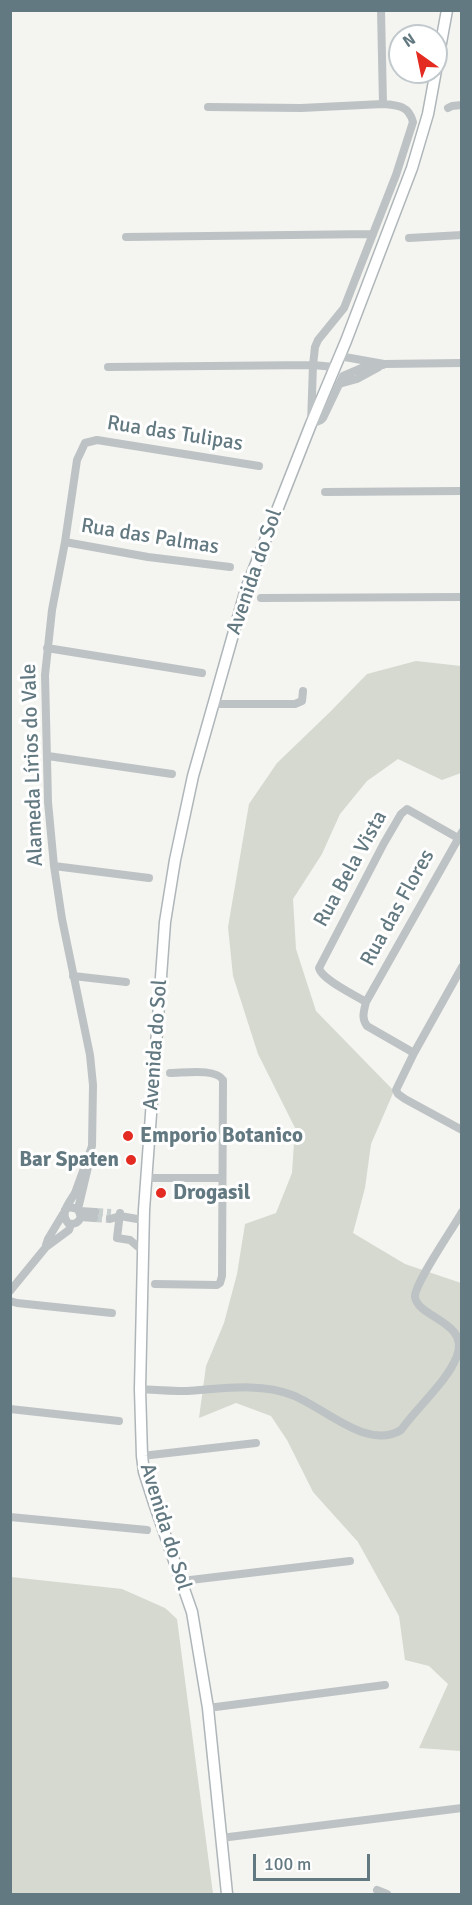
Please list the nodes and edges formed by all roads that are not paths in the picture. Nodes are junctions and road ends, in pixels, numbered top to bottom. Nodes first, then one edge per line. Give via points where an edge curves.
1 (381, 10) edge
2 (447, 10) edge
3 (383, 104) junction
4 (462, 105) edge
5 (208, 107) dead end
6 (448, 108) dead end
7 (373, 234) junction
8 (462, 235) edge
9 (126, 237) dead end
10 (409, 238) dead end
11 (343, 357) junction
12 (462, 363) edge
13 (384, 364) junction
14 (313, 365) junction
15 (108, 367) dead end
16 (334, 367) junction
17 (341, 380) junction
18 (311, 424) junction
19 (85, 442) joint
20 (259, 466) dead end
21 (462, 491) edge
22 (325, 492) dead end
23 (65, 542) junction
24 (230, 567) dead end
25 (462, 597) edge
26 (261, 598) dead end
27 (47, 648) junction
28 (202, 673) dead end
29 (303, 691) dead end
30 (213, 704) junction
31 (48, 756) junction
32 (172, 774) dead end
33 (460, 835) edge
34 (54, 866) junction
35 (149, 878) dead end
36 (462, 967) edge
37 (73, 976) junction
38 (126, 982) dead end
39 (366, 1002) junction
40 (414, 1053) junction
41 (170, 1073) dead end
42 (462, 1130) edge
43 (88, 1159) junction
44 (147, 1178) junction
45 (222, 1178) junction
46 (65, 1211) junction
47 (80, 1212) junction
48 (462, 1212) edge
49 (94, 1215) tunnel mouth
50 (120, 1215) junction
51 (143, 1215) junction
52 (111, 1216) tunnel mouth
53 (71, 1224) junction
54 (118, 1236) junction
55 (143, 1237) junction
56 (46, 1247) junction
57 (142, 1251) junction
58 (155, 1284) dead end
59 (10, 1291) edge
60 (10, 1300) edge
61 (112, 1313) dead end
62 (141, 1389) junction
63 (10, 1409) edge
64 (119, 1421) dead end
65 (256, 1443) dead end
66 (142, 1456) junction
67 (10, 1517) edge
68 (147, 1530) dead end
69 (350, 1561) dead end
70 (182, 1581) junction
71 (385, 1685) dead end
72 (207, 1708) junction
73 (462, 1808) edge
74 (221, 1838) junction
75 (377, 1890) dead end
76 (227, 1894) edge
77 (387, 1894) edge

1 - 3 street
2 - 11 street, Avenida do Sol via 428,114 412,168
3 - 5 street
3 - 7 street via 401,106 411,115 412,122
4 - 6 street
7 - 9 street
7 - 14 street via 344,308 318,340
8 - 10 street
11 - 13 street
11 - 16 street, Avenida do Sol
11 - 17 street
12 - 13 street
13 - 17 street via 357,379
14 - 15 street
14 - 16 street
14 - 18 street
16 - 18 street, Avenida do Sol
17 - 18 street via 323,418
18 - 30 street, Avenida do Sol via 246,589
19 - 20 street, Rua das Tulipas via 97,440
19 - 23 street, Alameda Lírios do Vale via 77,460
21 - 22 street
23 - 24 street, Rua das Palmas
23 - 27 street, Alameda Lírios do Vale
25 - 26 street
27 - 28 street
27 - 31 street, Alameda Lírios do Vale
29 - 30 street via 302,700 295,704
30 - 44 street, Avenida do Sol via 187,801 170,888
31 - 32 street
31 - 34 street, Alameda Lírios do Vale
33 - 39 street, Rua das Flores
33 - 39 street, Rua Bela Vista via 410,810 404,811 384,843 319,968 326,978
34 - 35 street
34 - 37 street, Alameda Lírios do Vale
36 - 40 street
37 - 38 street
37 - 43 street, Alameda Lírios do Vale via 93,1084 92,1146
39 - 40 street via 363,1017 367,1026
40 - 42 street via 396,1090 400,1096
41 - 45 street via 215,1073 221,1077
43 - 46 street, Alameda Lírios do Vale
43 - 47 street, Alameda Lírios do Vale
44 - 45 street
44 - 51 street, Avenida do Sol
45 - 58 street via 220,1283
46 - 47 street via 69,1207
46 - 53 street via 65,1220
46 - 56 street, Alameda Lírios do Vale
47 - 49 street
47 - 53 street via 77,1223
48 - 62 street via 415,1295 424,1309 456,1333 458,1354 433,1391 395,1434 379,1436 358,1431 283,1391
50 - 51 street
50 - 52 street
50 - 54 street
51 - 55 street, Avenida do Sol
53 - 56 street via 69,1230
54 - 55 street
54 - 57 street
55 - 57 street, Avenida do Sol
56 - 59 street
57 - 62 street, Avenida do Sol
60 - 61 street
62 - 66 street, Avenida do Sol
63 - 64 street
65 - 66 street
66 - 70 street, Avenida do Sol
67 - 68 street
69 - 70 street
70 - 72 street, Avenida do Sol via 192,1612
71 - 72 street
72 - 74 street, Avenida do Sol
73 - 74 street
74 - 76 street, Avenida do Sol
75 - 77 street

